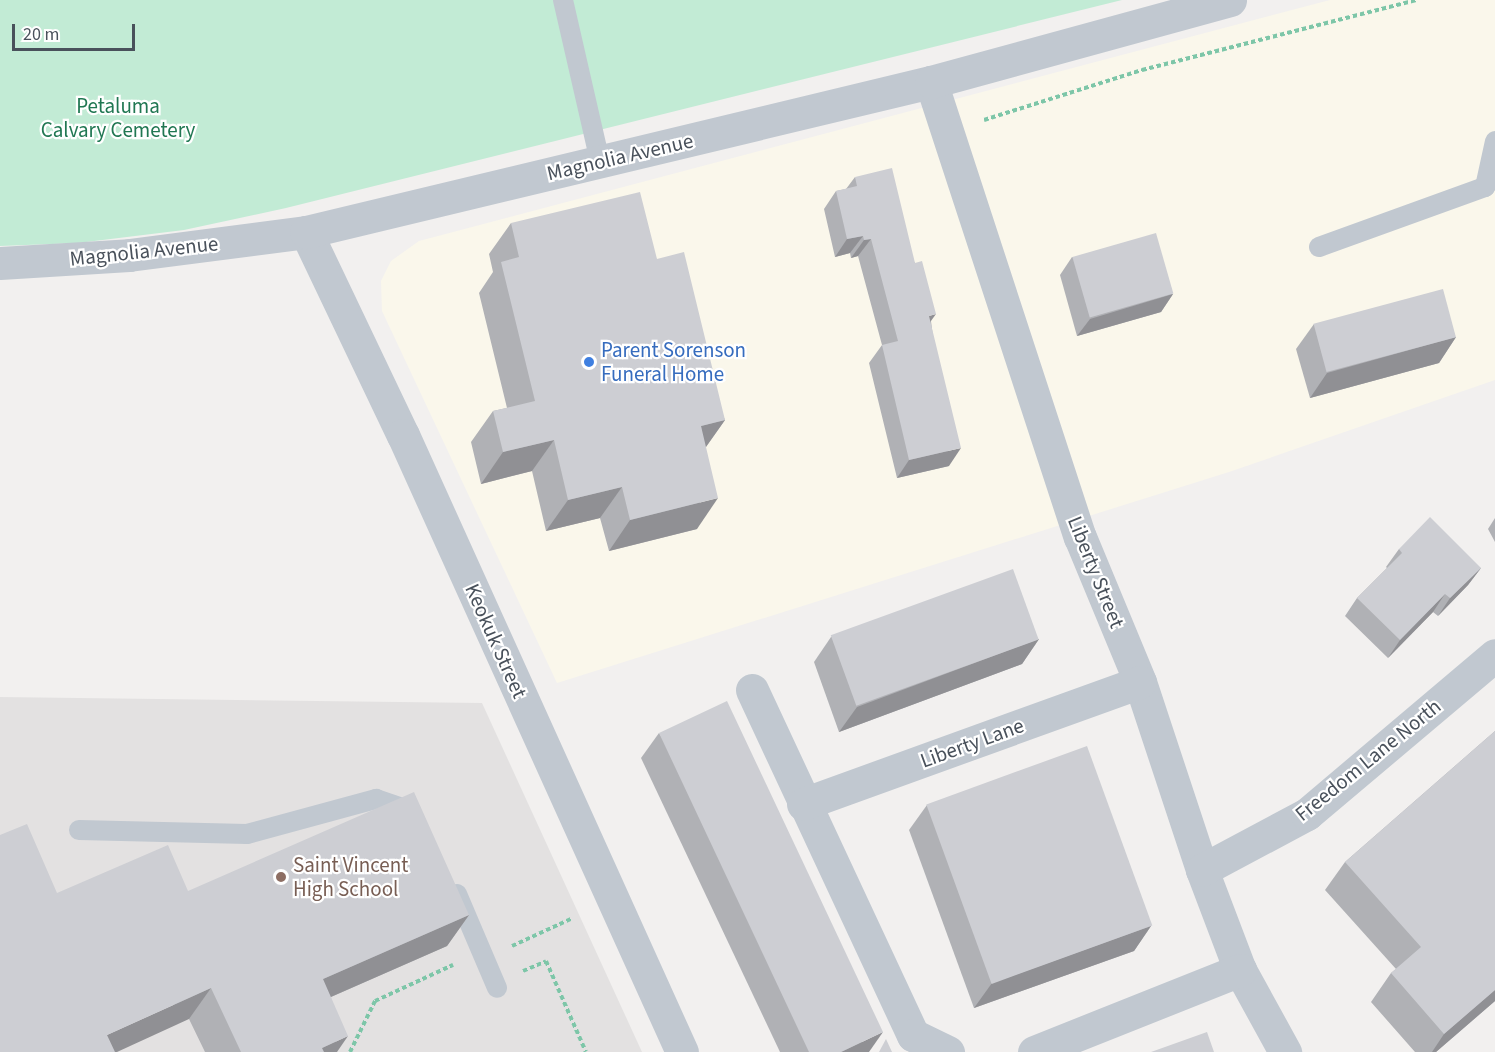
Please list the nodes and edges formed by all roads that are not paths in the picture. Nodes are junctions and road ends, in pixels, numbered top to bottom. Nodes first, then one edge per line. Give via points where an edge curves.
1 (563, 0) edge
2 (1230, 0) edge
3 (931, 82) junction
4 (1495, 141) edge
5 (600, 161) junction
6 (306, 232) junction
7 (1319, 247) dead end
8 (0, 263) edge
9 (1495, 655) edge
10 (1140, 682) junction
11 (752, 690) dead end
12 (803, 804) junction
13 (421, 822) edge
14 (79, 830) dead end
15 (1202, 870) junction
16 (448, 871) edge
17 (1240, 970) junction
18 (496, 988) dead end
19 (682, 1052) edge
20 (948, 1052) edge
21 (1034, 1052) edge
22 (1285, 1052) edge

1 - 5 lane
2 - 3 street, Magnolia Avenue
3 - 5 street, Magnolia Avenue
3 - 10 street, Liberty Street via 1080,537
4 - 7 lane via 1485,187
5 - 6 street, Magnolia Avenue
6 - 8 street, Magnolia Avenue via 129,255
6 - 19 street, Keokuk Street via 412,455
9 - 15 street, Freedom Lane North via 1307,814
10 - 12 street, Liberty Lane
10 - 15 street, Liberty Street
11 - 12 street
12 - 20 street via 913,1035
13 - 14 lane via 416,813 376,799 247,834
15 - 17 street, Liberty Street
16 - 18 lane
17 - 21 street
17 - 22 street, Liberty Street

